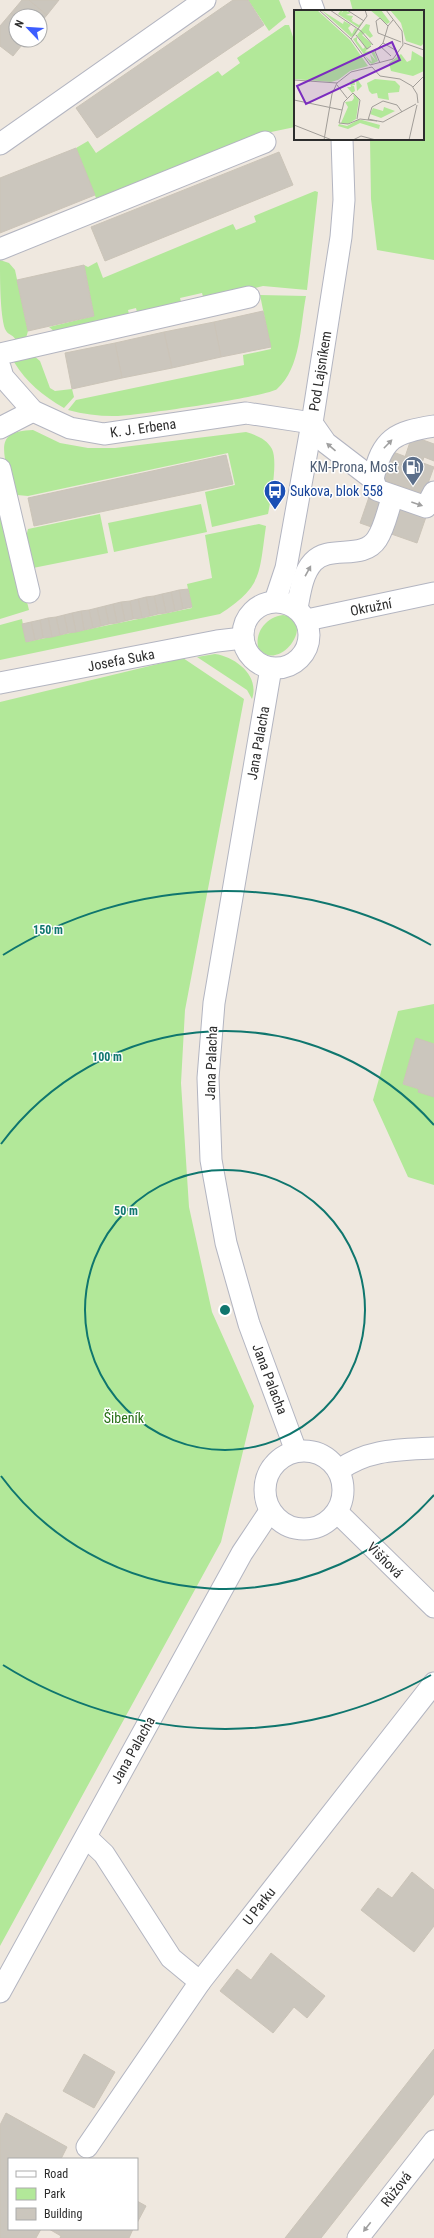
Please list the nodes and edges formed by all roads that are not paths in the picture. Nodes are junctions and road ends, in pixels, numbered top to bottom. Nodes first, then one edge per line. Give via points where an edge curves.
1 (205, 0) edge
2 (310, 0) edge
3 (314, 10) edge
4 (342, 140) edge
5 (265, 142) dead end
6 (0, 144) edge
7 (0, 249) edge
8 (249, 297) dead end
9 (0, 354) edge
10 (0, 367) edge
11 (33, 411) junction
12 (312, 423) junction
13 (434, 426) edge
14 (0, 428) edge
15 (0, 469) edge
16 (373, 479) junction
17 (434, 492) edge
18 (393, 496) junction
19 (29, 592) dead end
20 (434, 593) edge
21 (275, 601) junction
22 (302, 614) junction
23 (243, 638) junction
24 (271, 668) junction
25 (0, 683) edge
26 (434, 1448) edge
27 (296, 1451) junction
28 (338, 1470) junction
29 (270, 1510) junction
30 (336, 1512) junction
31 (434, 1607) edge
32 (434, 1683) edge
33 (86, 1837) junction
34 (200, 1982) junction
35 (0, 1992) edge
36 (434, 2141) edge
37 (87, 2148) dead end
38 (358, 2238) edge

1 - 6 street
2 - 3 street
4 - 12 street, Pod Lajsníkem via 344,200 341,237
5 - 7 street
8 - 9 street
10 - 11 street, K. J. Erbena via 3,377
11 - 12 street, K. J. Erbena via 70,428 104,434 246,413
11 - 14 street
16 -> 12 street via 326,443
12 - 21 street, Pod Lajsníkem via 286,568
16 -> 13 street via 380,453 394,438 405,432
15 - 19 street
16 - 18 street via 377,490
18 -> 17 street via 426,507
22 -> 18 street via 305,574 313,561 325,554 366,550 377,539
20 - 22 street, Okružní
21 - 22 street via 285,602
21 - 23 street via 265,603 252,613 244,627
22 - 24 street via 310,632 306,652 291,665
23 - 24 street via 252,658 260,665
23 - 25 street, Josefa Suka
24 - 27 street, Jana Palacha via 214,1003 208,1078 211,1160 226,1242 249,1324
26 - 28 street via 384,1451 354,1459
27 - 28 street via 320,1453 331,1460
27 - 29 street via 284,1455 268,1474 265,1486
28 - 30 street via 344,1491
29 - 30 street via 290,1527 303,1529 328,1522
29 - 33 street, Jana Palacha via 242,1553
30 - 31 street, Višňová
32 - 34 street, U Parku
33 - 34 street via 104,1854 171,1958
33 - 35 street, Jana Palacha
34 - 37 street, U Parku
36 -> 38 street, Růžová

